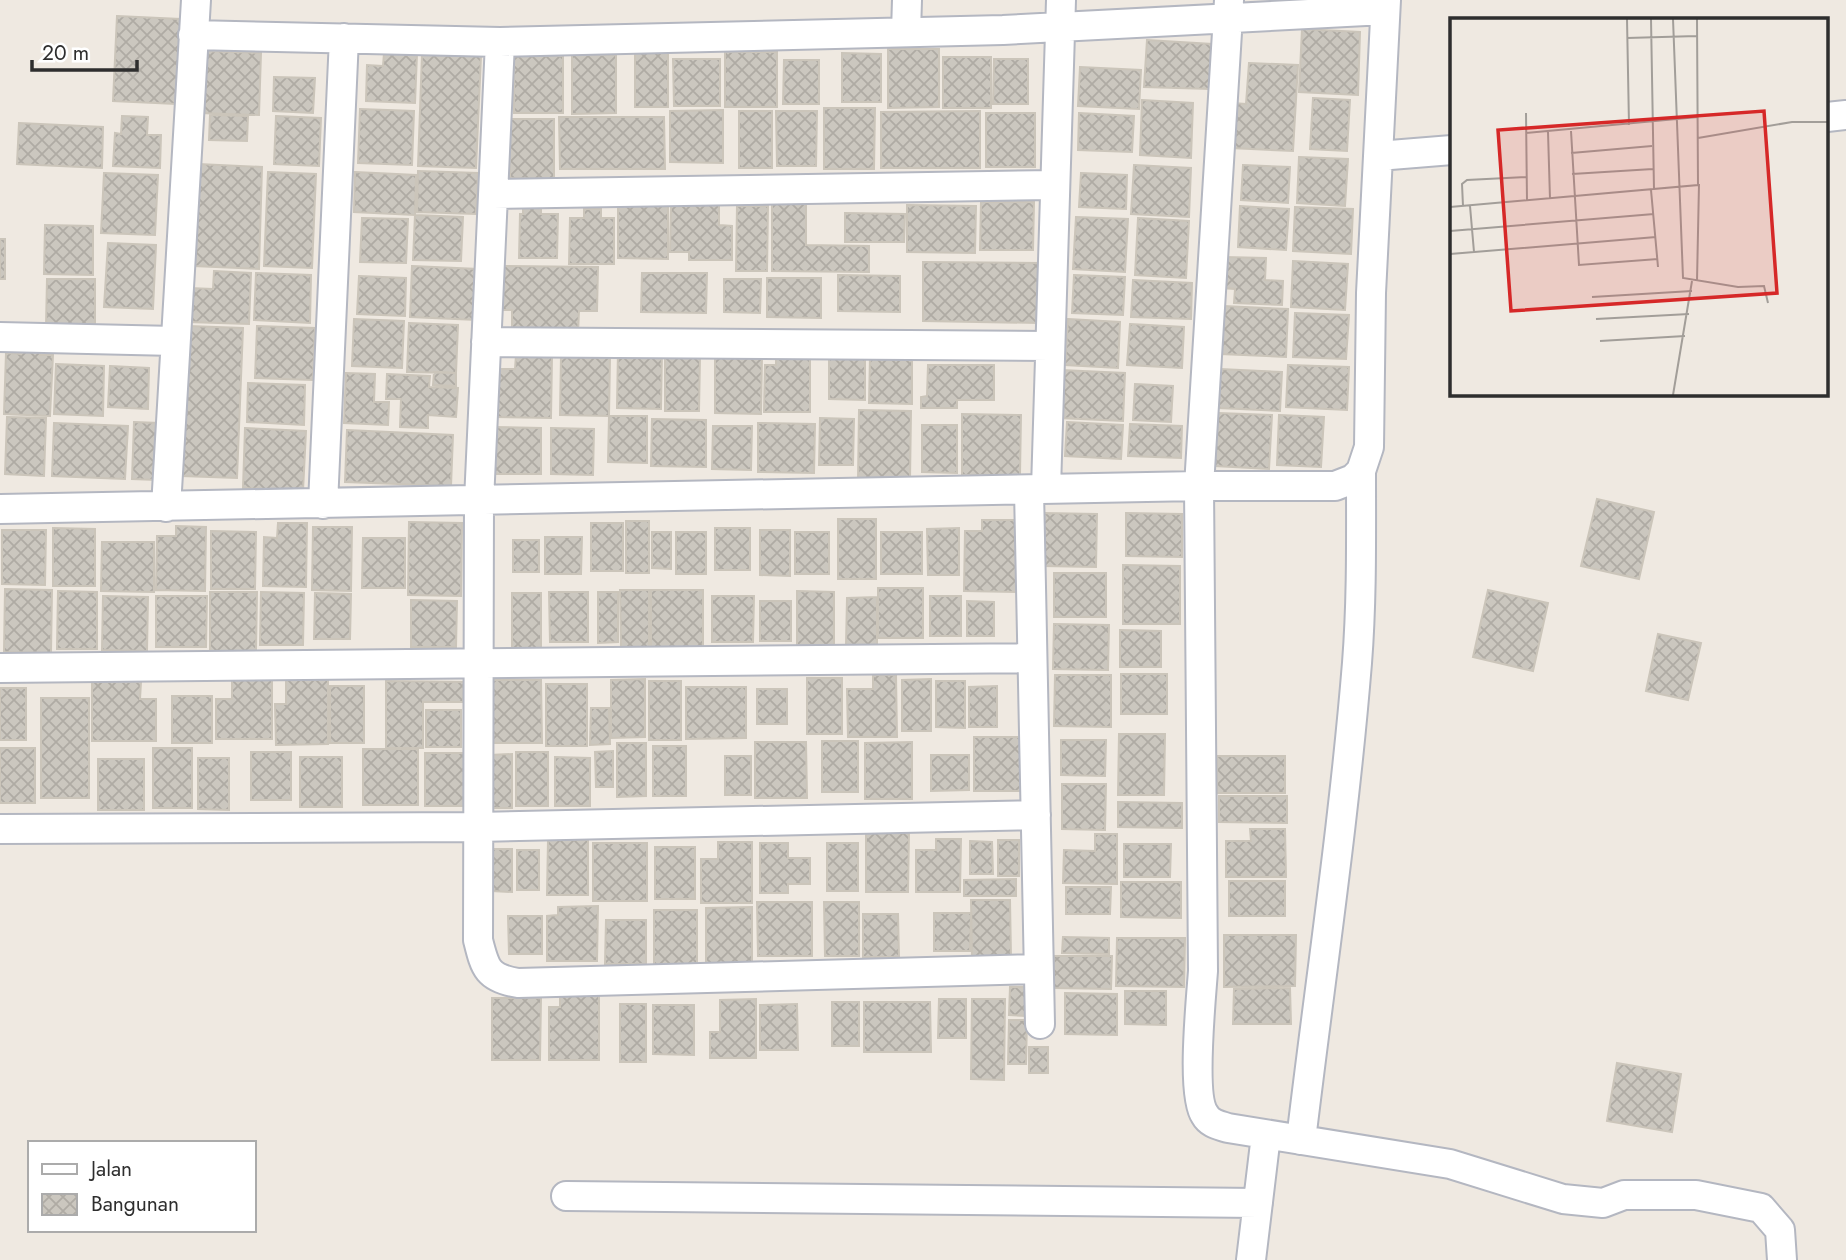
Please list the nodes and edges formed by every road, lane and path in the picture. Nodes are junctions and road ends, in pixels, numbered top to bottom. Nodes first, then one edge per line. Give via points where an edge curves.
1 (195, 0) edge
2 (907, 0) edge
3 (1386, 5) edge
4 (1229, 9) edge
5 (1060, 13) edge
6 (906, 32) junction
7 (193, 35) junction
8 (344, 38) junction
9 (500, 42) junction
10 (1846, 114) edge
11 (1828, 117) edge
12 (1450, 150) edge
13 (1378, 156) junction
14 (1054, 185) junction
15 (493, 194) junction
16 (0, 337) edge
17 (176, 341) junction
18 (486, 342) junction
19 (1050, 346) junction
20 (1361, 471) junction
21 (1199, 486) junction
22 (1037, 490) junction
23 (479, 501) junction
24 (323, 504) junction
25 (166, 507) junction
26 (0, 509) edge
27 (1032, 658) junction
28 (478, 664) junction
29 (0, 668) edge
30 (1036, 815) junction
31 (478, 827) junction
32 (0, 829) edge
33 (1038, 968) junction
34 (1040, 1024) dead end
35 (1266, 1135) junction
36 (1300, 1140) junction
37 (566, 1196) dead end
38 (1258, 1203) junction
39 (1251, 1260) edge
40 (1782, 1260) edge

1 - 7 street
2 - 6 street
3 - 4 street
3 - 13 street
4 - 5 street
4 - 21 street
5 - 6 street
5 - 14 street
6 - 9 street
7 - 8 street
7 - 17 street
8 - 9 street
8 - 24 street
9 - 15 street
10 - 11 street
12 - 13 street
13 - 20 street via 1369,447
14 - 15 street
14 - 19 street
15 - 18 street
16 - 17 street
17 - 25 street
18 - 19 street
18 - 23 street
19 - 22 street
20 - 21 street via 1353,480 1335,486
20 - 36 street via 1357,662 1334,891
21 - 22 street
21 - 35 street via 1203,971 1199,1096 1211,1123
22 - 23 street
22 - 27 street
23 - 24 street
23 - 28 street
24 - 25 street
25 - 26 street
27 - 28 street
27 - 30 street
28 - 29 street
28 - 31 street
30 - 31 street
30 - 33 street
31 - 32 street
31 - 33 street via 478,940 482,957 499,980
33 - 34 street
35 - 36 street
35 - 38 street
36 - 40 street via 1450,1164 1580,1202 1604,1203 1624,1195 1696,1195 1761,1208 1780,1230
37 - 38 street
38 - 39 street

